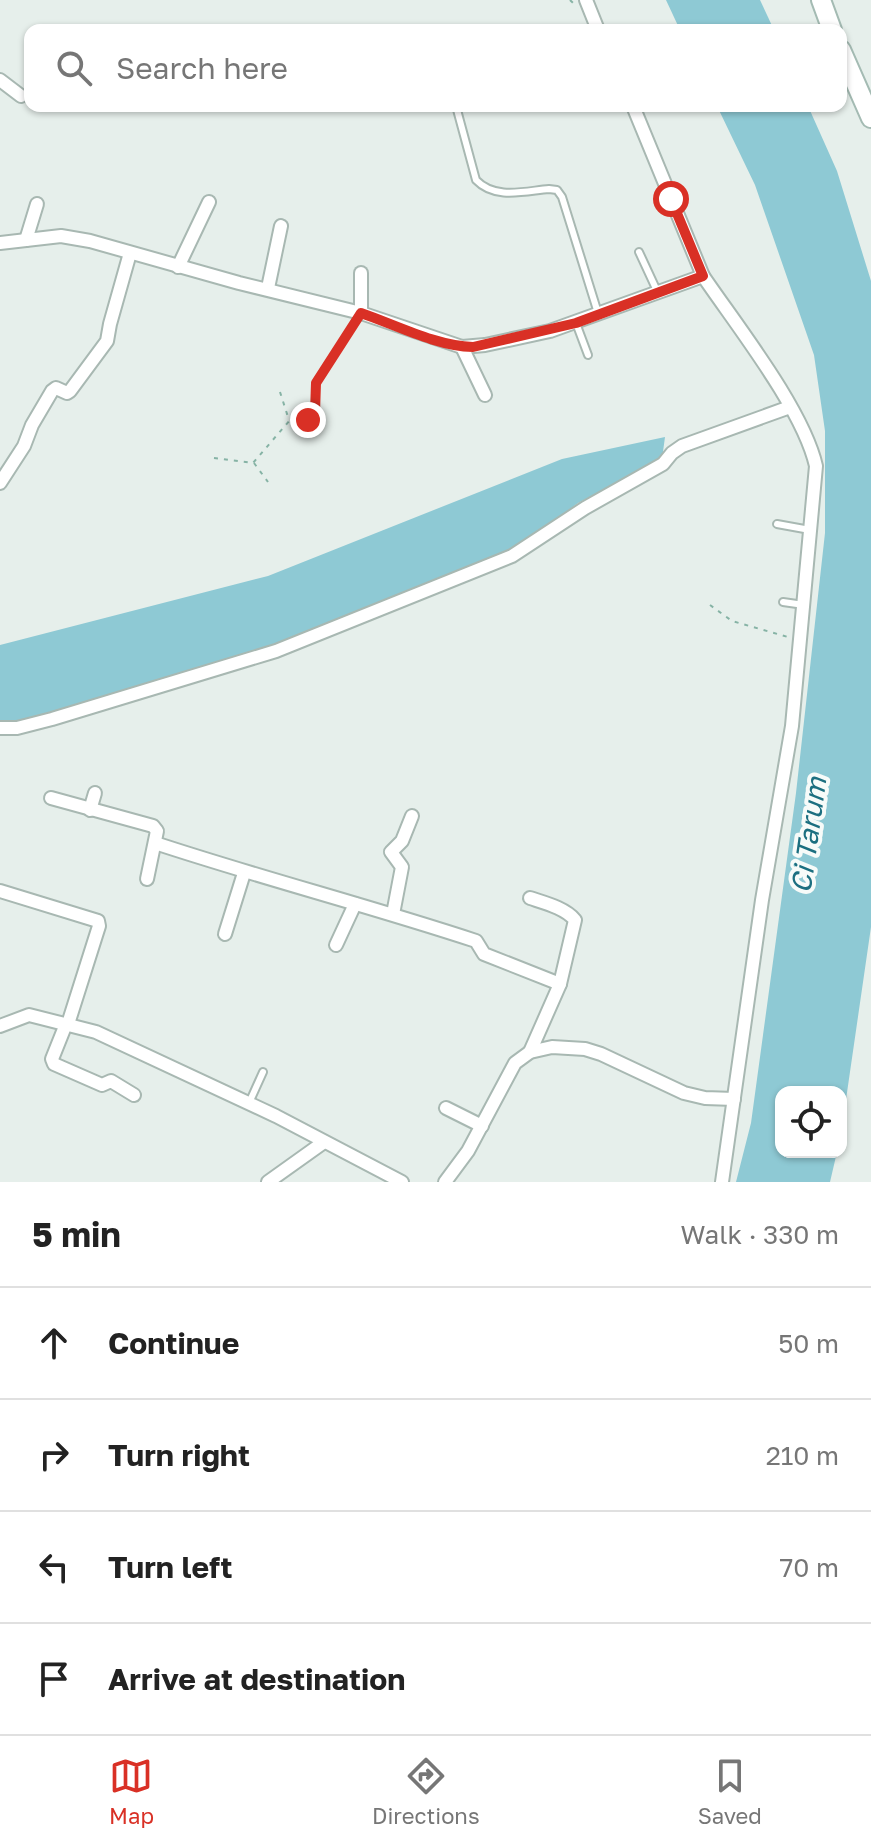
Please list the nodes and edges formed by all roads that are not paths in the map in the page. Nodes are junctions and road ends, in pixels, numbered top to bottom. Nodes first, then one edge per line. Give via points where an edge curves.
1 (586, 0) edge
2 (821, 0) edge
3 (596, 24) edge
4 (830, 24) edge
5 (847, 61) edge
6 (0, 80) edge
7 (866, 94) edge
8 (21, 96) dead end
9 (458, 112) edge
10 (635, 112) edge
11 (871, 118) edge
12 (209, 202) dead end
13 (37, 204) dead end
14 (281, 226) dead end
15 (26, 240) junction
16 (0, 243) edge
17 (639, 252) dead end
18 (130, 253) junction
19 (178, 267) junction
20 (361, 273) dead end
21 (703, 276) junction
22 (268, 288) junction
23 (658, 293) junction
24 (361, 313) junction
25 (598, 314) junction
26 (576, 323) junction
27 (462, 347) junction
28 (588, 355) dead end
29 (485, 395) dead end
30 (790, 407) junction
31 (0, 483) edge
32 (777, 524) dead end
33 (810, 530) junction
34 (783, 602) dead end
35 (804, 605) junction
36 (0, 728) edge
37 (95, 793) dead end
38 (51, 798) dead end
39 (90, 810) junction
40 (412, 816) dead end
41 (155, 843) junction
42 (244, 873) junction
43 (147, 879) dead end
44 (0, 891) edge
45 (530, 898) dead end
46 (355, 904) junction
47 (393, 914) junction
48 (225, 934) dead end
49 (336, 945) dead end
50 (560, 984) junction
51 (67, 1024) junction
52 (0, 1026) edge
53 (530, 1052) junction
54 (263, 1072) dead end
55 (134, 1095) dead end
56 (734, 1099) junction
57 (249, 1103) junction
58 (446, 1108) dead end
59 (482, 1126) junction
60 (324, 1142) junction
61 (268, 1182) edge
62 (402, 1182) edge
63 (445, 1182) edge
64 (722, 1182) edge

1 - 3 street
2 - 4 main road
5 - 7 main road
6 - 8 street
7 - 11 main road
9 - 25 lane via 476,180 483,188 495,193 549,189 562,197
10 - 21 street
12 - 19 street
13 - 15 street
14 - 22 street
15 - 16 street
15 - 18 street via 61,236
17 - 23 lane
18 - 19 street
18 - 31 street via 107,341 70,391 52,391
19 - 22 street
20 - 24 street
21 - 23 street
21 - 30 street
22 - 24 street
23 - 25 street
24 - 27 street
25 - 26 street
26 - 27 street
26 - 28 lane
27 - 29 street
30 - 33 street via 816,466
30 - 36 street via 682,446 663,464 512,556 443,585 250,661 52,719
32 - 33 lane
33 - 35 street
34 - 35 lane
35 - 56 street via 792,726
37 - 39 street
38 - 39 street
39 - 41 street via 153,826
40 - 47 street via 391,852 402,867
41 - 42 street
41 - 43 street
42 - 46 street
42 - 48 street
44 - 51 street via 98,921
45 - 50 street via 575,920
46 - 47 street
46 - 49 street
47 - 50 street via 476,941 484,954
50 - 53 street
51 - 52 street via 29,1015
51 - 55 street via 54,1064 102,1085 111,1081
51 - 57 street
53 - 56 street via 585,1049 676,1091
53 - 59 street via 515,1063
54 - 57 lane
56 - 64 street
57 - 60 street
58 - 59 street
59 - 63 street
60 - 61 street
60 - 62 street

